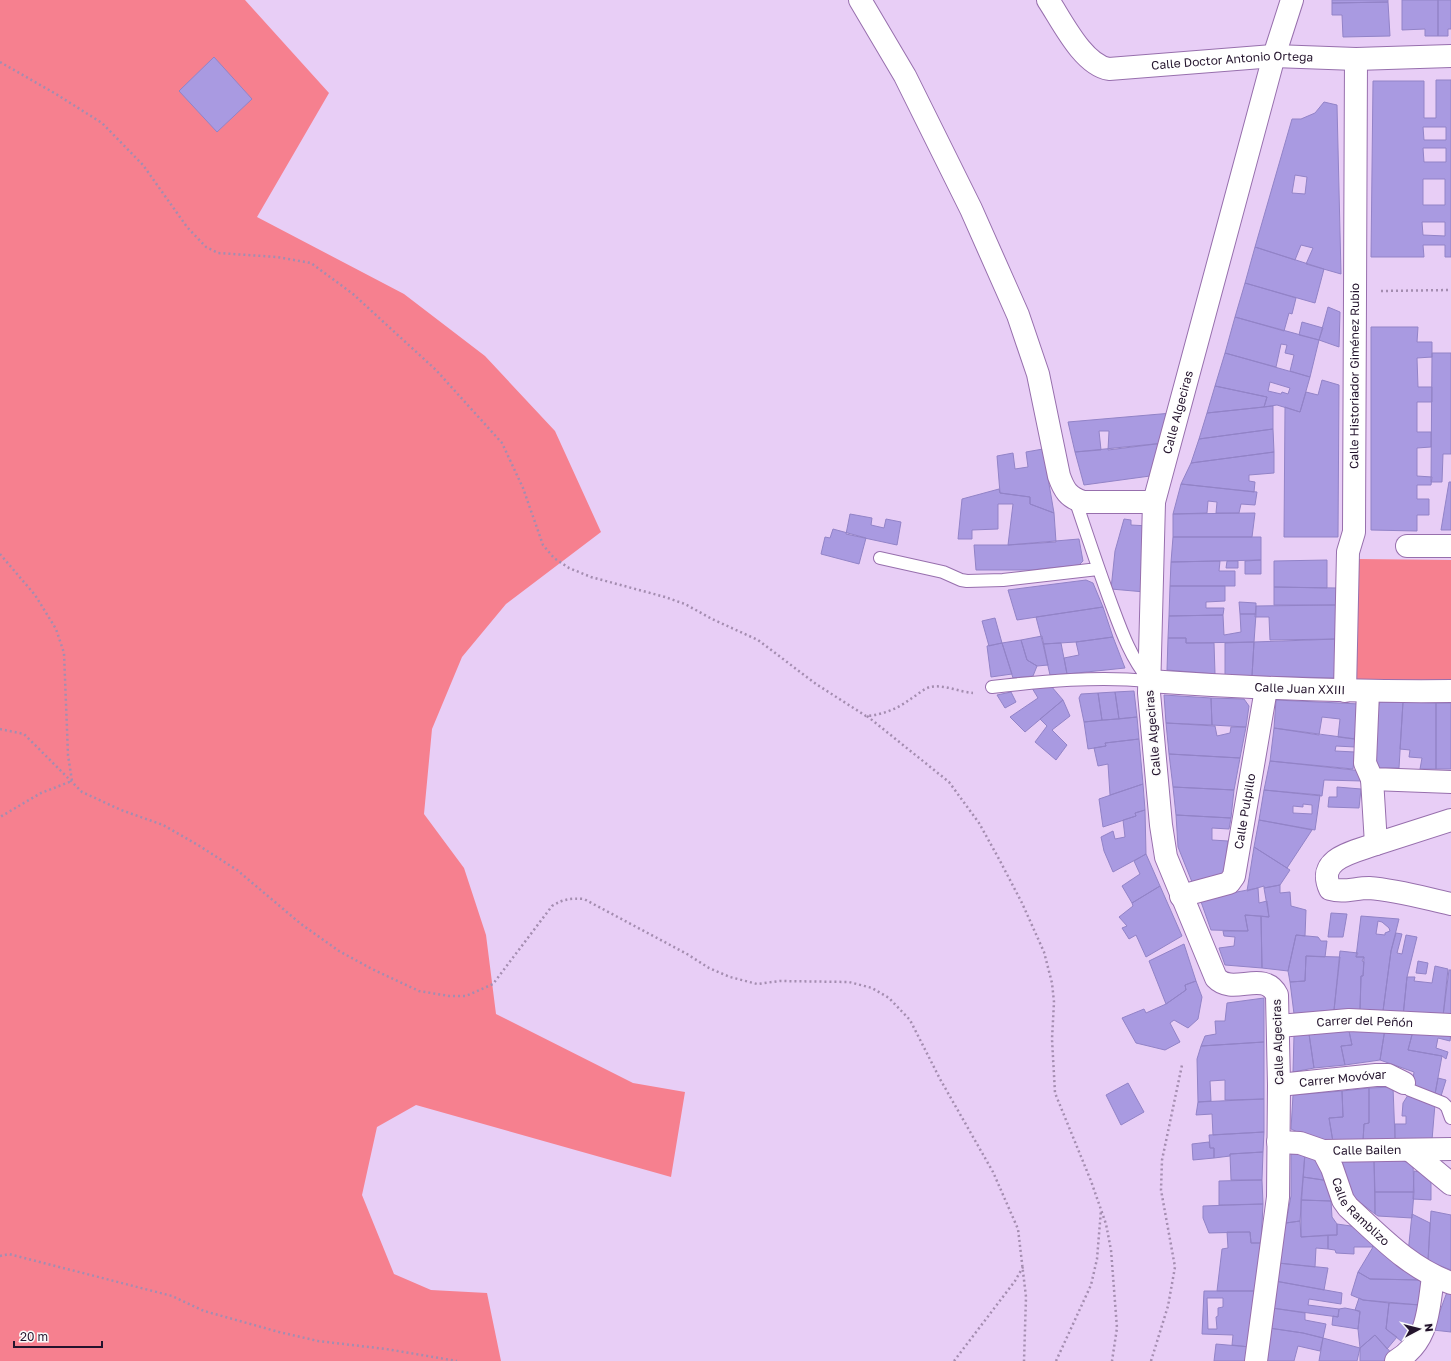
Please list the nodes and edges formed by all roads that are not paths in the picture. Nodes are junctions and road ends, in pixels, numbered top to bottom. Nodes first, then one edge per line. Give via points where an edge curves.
1 (860, 0) edge
2 (1048, 0) edge
3 (1292, 0) edge
4 (1274, 56) junction
5 (1451, 56) edge
6 (1356, 59) junction
7 (1075, 499) junction
8 (1154, 502) junction
9 (1407, 546) dead end
10 (1451, 546) edge
11 (880, 558) dead end
12 (1098, 569) junction
13 (1149, 681) junction
14 (992, 687) road end
15 (1266, 689) junction
16 (1345, 691) junction
17 (1451, 691) edge
18 (1368, 692) junction
19 (1372, 779) junction
20 (1451, 782) edge
21 (1451, 820) edge
22 (1376, 844) junction
23 (1181, 896) junction
24 (1451, 904) edge
25 (1451, 1025) edge
26 (1279, 1026) junction
27 (1404, 1083) joint
28 (1279, 1085) junction
29 (1451, 1118) edge
30 (1278, 1142) junction
31 (1451, 1149) edge
32 (1410, 1150) junction
33 (1323, 1152) junction
34 (1451, 1184) edge
35 (1442, 1280) edge
36 (1256, 1361) edge
37 (1396, 1361) edge

1 - 7 street via 912,90 972,209 1018,315 1038,374 1059,476 1067,494
2 - 4 street, Calle Doctor Antonio Ortega via 1084,56 1100,68
3 - 4 street, Calle Algeciras
4 - 6 street, Calle Doctor Antonio Ortega
4 - 8 street, Calle Algeciras
5 - 6 street, Calle Doctor Antonio Ortega
6 - 16 street, Calle Historiador Giménez Rubio via 1354,532 1348,552
7 - 8 street via 1083,502
7 - 12 lane
8 - 13 street, Calle Algeciras
9 - 10 street
11 - 12 lane via 943,572 967,581 1003,580
12 - 13 lane via 1127,646
13 - 14 lane via 1048,681
13 - 15 street, Calle Juan XXIII
13 - 23 street, Calle Algeciras via 1161,825 1166,857
15 - 16 street, Calle Juan XXIII
15 - 23 street, Calle Pulpillo via 1234,876 1229,883
16 - 18 street, Calle Juan XXIII
17 - 18 street, Calle Juan XXIII
18 - 19 street via 1365,763
19 - 20 street
19 - 22 street
21 - 22 street
22 - 24 street via 1340,857 1330,866 1326,874 1330,890 1387,890
23 - 26 street, Calle Algeciras via 1216,978 1224,984 1262,982 1270,986 1277,995
25 - 26 street, Carrer del Peñón via 1349,1020
26 - 28 street, Calle Algeciras
27 - 28 street, Carrer Movóvar via 1388,1076 1369,1075
27 - 29 lane via 1410,1090 1443,1103
28 - 30 street, Calle Algeciras
30 - 33 street via 1300,1143
30 - 36 street, Calle Algeciras via 1278,1197
31 - 32 street, Calle Bailen
32 - 33 street, Calle Bailen
32 - 34 street, Calle Bailen
33 - 35 street, Calle Ramblizo via 1348,1207 1419,1269
35 - 37 street via 1423,1333

